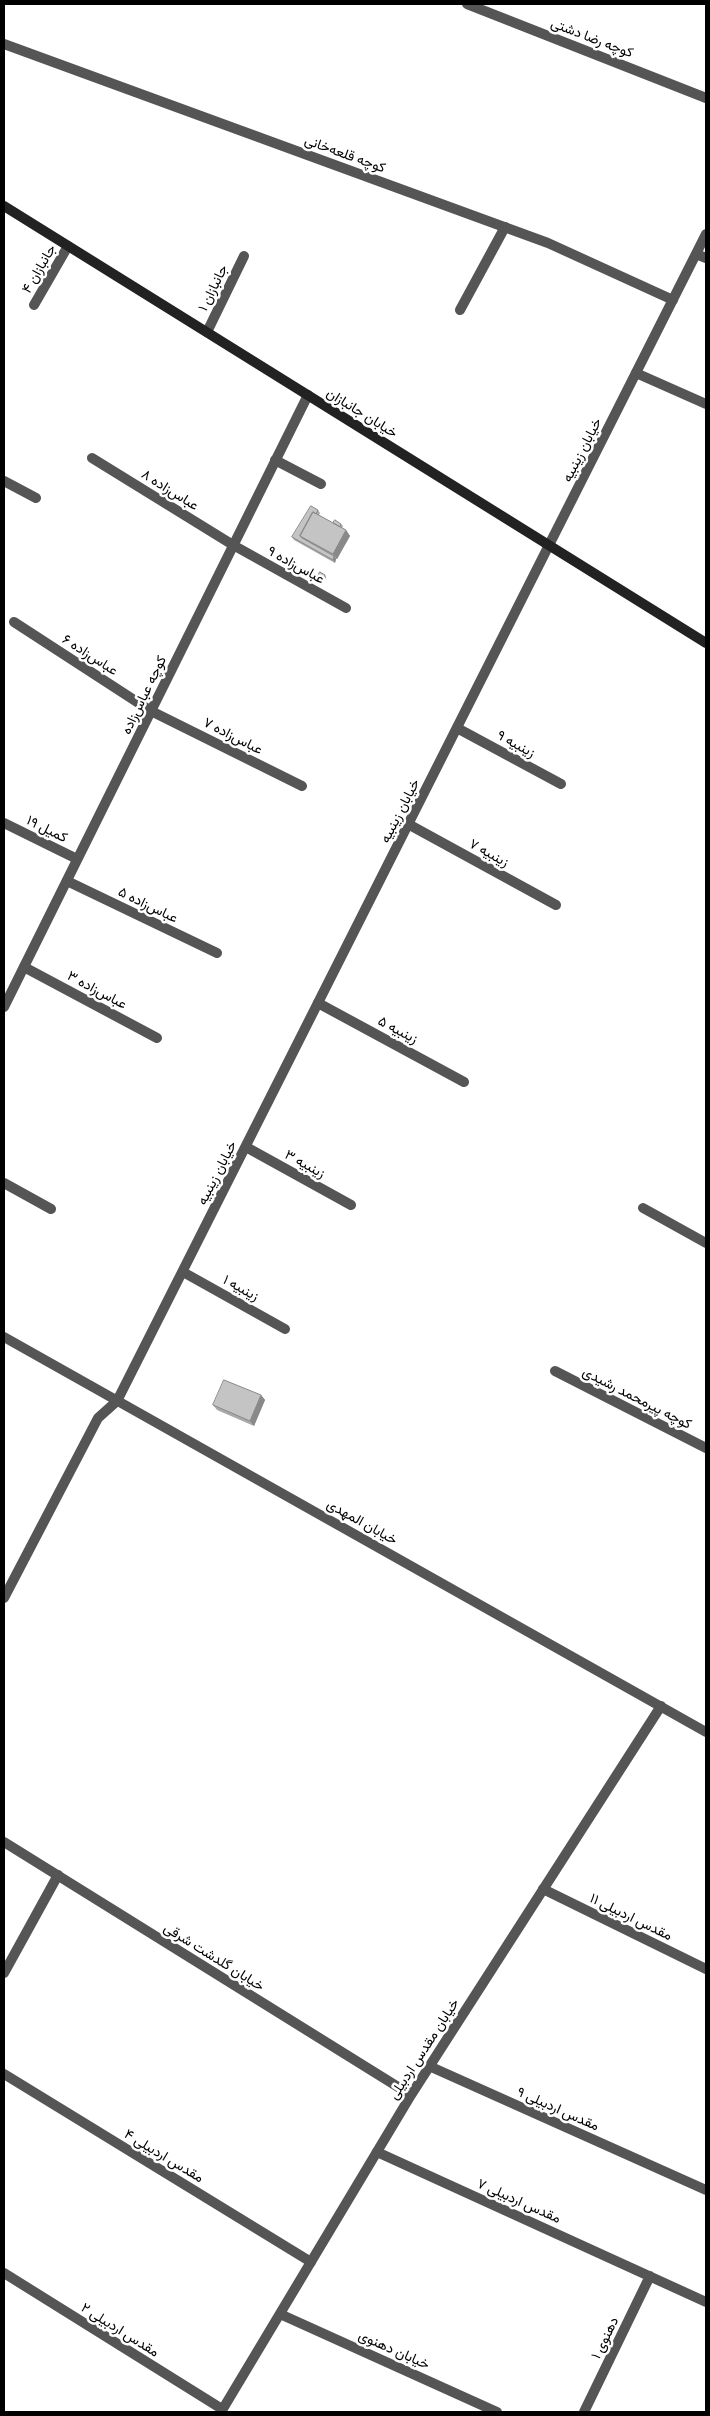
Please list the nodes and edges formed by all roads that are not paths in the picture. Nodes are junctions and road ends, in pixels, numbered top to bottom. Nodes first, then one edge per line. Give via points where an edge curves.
1 (467, 4) edge
2 (481, 6) edge
3 (4, 44) edge
4 (706, 98) edge
5 (4, 206) edge
6 (505, 227) junction
7 (706, 234) edge
8 (68, 246) junction
9 (696, 254) junction
10 (244, 256) dead end
11 (706, 258) edge
12 (673, 300) junction
13 (34, 306) dead end
14 (460, 310) dead end
15 (207, 332) junction
16 (636, 373) junction
17 (308, 395) junction
18 (706, 404) edge
19 (92, 458) dead end
20 (275, 460) junction
21 (4, 481) edge
22 (321, 484) dead end
23 (36, 498) dead end
24 (233, 545) junction
25 (549, 546) junction
26 (346, 608) dead end
27 (14, 622) dead end
28 (705, 640) edge
29 (151, 710) junction
30 (457, 728) junction
31 (561, 784) dead end
32 (302, 786) dead end
33 (4, 823) edge
34 (408, 824) junction
35 (77, 860) junction
36 (66, 881) junction
37 (556, 905) dead end
38 (217, 953) dead end
39 (24, 967) junction
40 (318, 1003) junction
41 (4, 1007) edge
42 (156, 1038) dead end
43 (464, 1082) dead end
44 (246, 1146) junction
45 (4, 1183) edge
46 (351, 1205) dead end
47 (643, 1208) dead end
48 (51, 1209) dead end
49 (706, 1243) edge
50 (183, 1272) junction
51 (285, 1329) dead end
52 (4, 1337) edge
53 (555, 1371) dead end
54 (117, 1401) junction
55 (706, 1448) edge
56 (8, 1578) edge
57 (4, 1598) edge
58 (661, 1706) junction
59 (706, 1732) edge
60 (4, 1842) edge
61 (58, 1876) junction
62 (543, 1889) junction
63 (706, 1969) edge
64 (4, 1974) edge
65 (429, 2066) junction
66 (4, 2074) edge
67 (411, 2095) junction
68 (377, 2152) junction
69 (706, 2190) edge
70 (311, 2262) junction
71 (4, 2273) edge
72 (650, 2276) junction
73 (706, 2302) edge
74 (280, 2314) junction
75 (222, 2411) edge
76 (497, 2412) edge
77 (584, 2412) edge

1 - 2 street, کوچه رضا دشتی
2 - 4 street, کوچه رضا دشتی
3 - 6 street, کوچه قلعه‌خانی
5 - 8 main road, خیابان جانبازان
6 - 12 street, کوچه قلعه‌خانی
6 - 14 street
7 - 9 street, خیابان زینبیه
8 - 13 street, جانبازان ۴
8 - 15 main road, خیابان جانبازان
9 - 11 street
9 - 12 street, خیابان زینبیه
10 - 15 street, جانبازان ۱
12 - 16 street, خیابان زینبیه
15 - 17 main road, خیابان جانبازان
16 - 18 street
16 - 25 street, خیابان زینبیه
17 - 20 street, کوچه عباس‌زاده
17 - 25 main road, خیابان جانبازان
19 - 24 street, عباس‌زاده ۸
20 - 22 street
20 - 24 street, کوچه عباس‌زاده
21 - 23 street
24 - 26 street, عباس‌زاده ۹
24 - 29 street, کوچه عباس‌زاده
25 - 28 main road, خیابان جانبازان
25 - 30 street, خیابان زینبیه
27 - 29 street, عباس‌زاده ۶
29 - 32 street, عباس‌زاده ۷
29 - 35 street, کوچه عباس‌زاده
30 - 31 street, زینبیه ۹
30 - 34 street, خیابان زینبیه
33 - 35 street, کمیل ۱۹
34 - 37 street, زینبیه ۷
34 - 40 street, خیابان زینبیه
35 - 36 street, کوچه عباس‌زاده
36 - 38 street, عباس‌زاده ۵
36 - 39 street, کوچه عباس‌زاده
39 - 41 street, کوچه عباس‌زاده
39 - 42 street, عباس‌زاده ۳
40 - 43 street, زینبیه ۵
40 - 44 street, خیابان زینبیه
44 - 46 street, زینبیه ۳
44 - 50 street, خیابان زینبیه
45 - 48 street
47 - 49 street
50 - 51 street, زینبیه ۱
50 - 54 street, خیابان زینبیه
52 - 54 street, خیابان المهدی
53 - 55 street, کوچه پیرمحمد رشیدی
54 - 56 street via 98,1418
54 - 58 street, خیابان المهدی
56 - 57 street
58 - 59 street, خیابان المهدی
58 - 62 street, خیابان مقدس اردبیلی
60 - 61 street, خیابان گلدشت شرقی
61 - 64 street
61 - 67 street, خیابان گلدشت شرقی
62 - 63 street, مقدس اردبیلی ۱۱
62 - 65 street, خیابان مقدس اردبیلی
65 - 67 street, خیابان مقدس اردبیلی
65 - 69 street, مقدس اردبیلی ۹
66 - 70 street, مقدس اردبیلی ۴
67 - 68 street, خیابان مقدس اردبیلی
68 - 70 street, خیابان مقدس اردبیلی
68 - 72 street, مقدس اردبیلی ۷
70 - 74 street, خیابان مقدس اردبیلی
71 - 75 street, مقدس اردبیلی ۲
72 - 73 street, مقدس اردبیلی ۷
72 - 77 street, دهنوی ۱
74 - 75 street, خیابان مقدس اردبیلی
74 - 76 street, خیابان دهنوی

